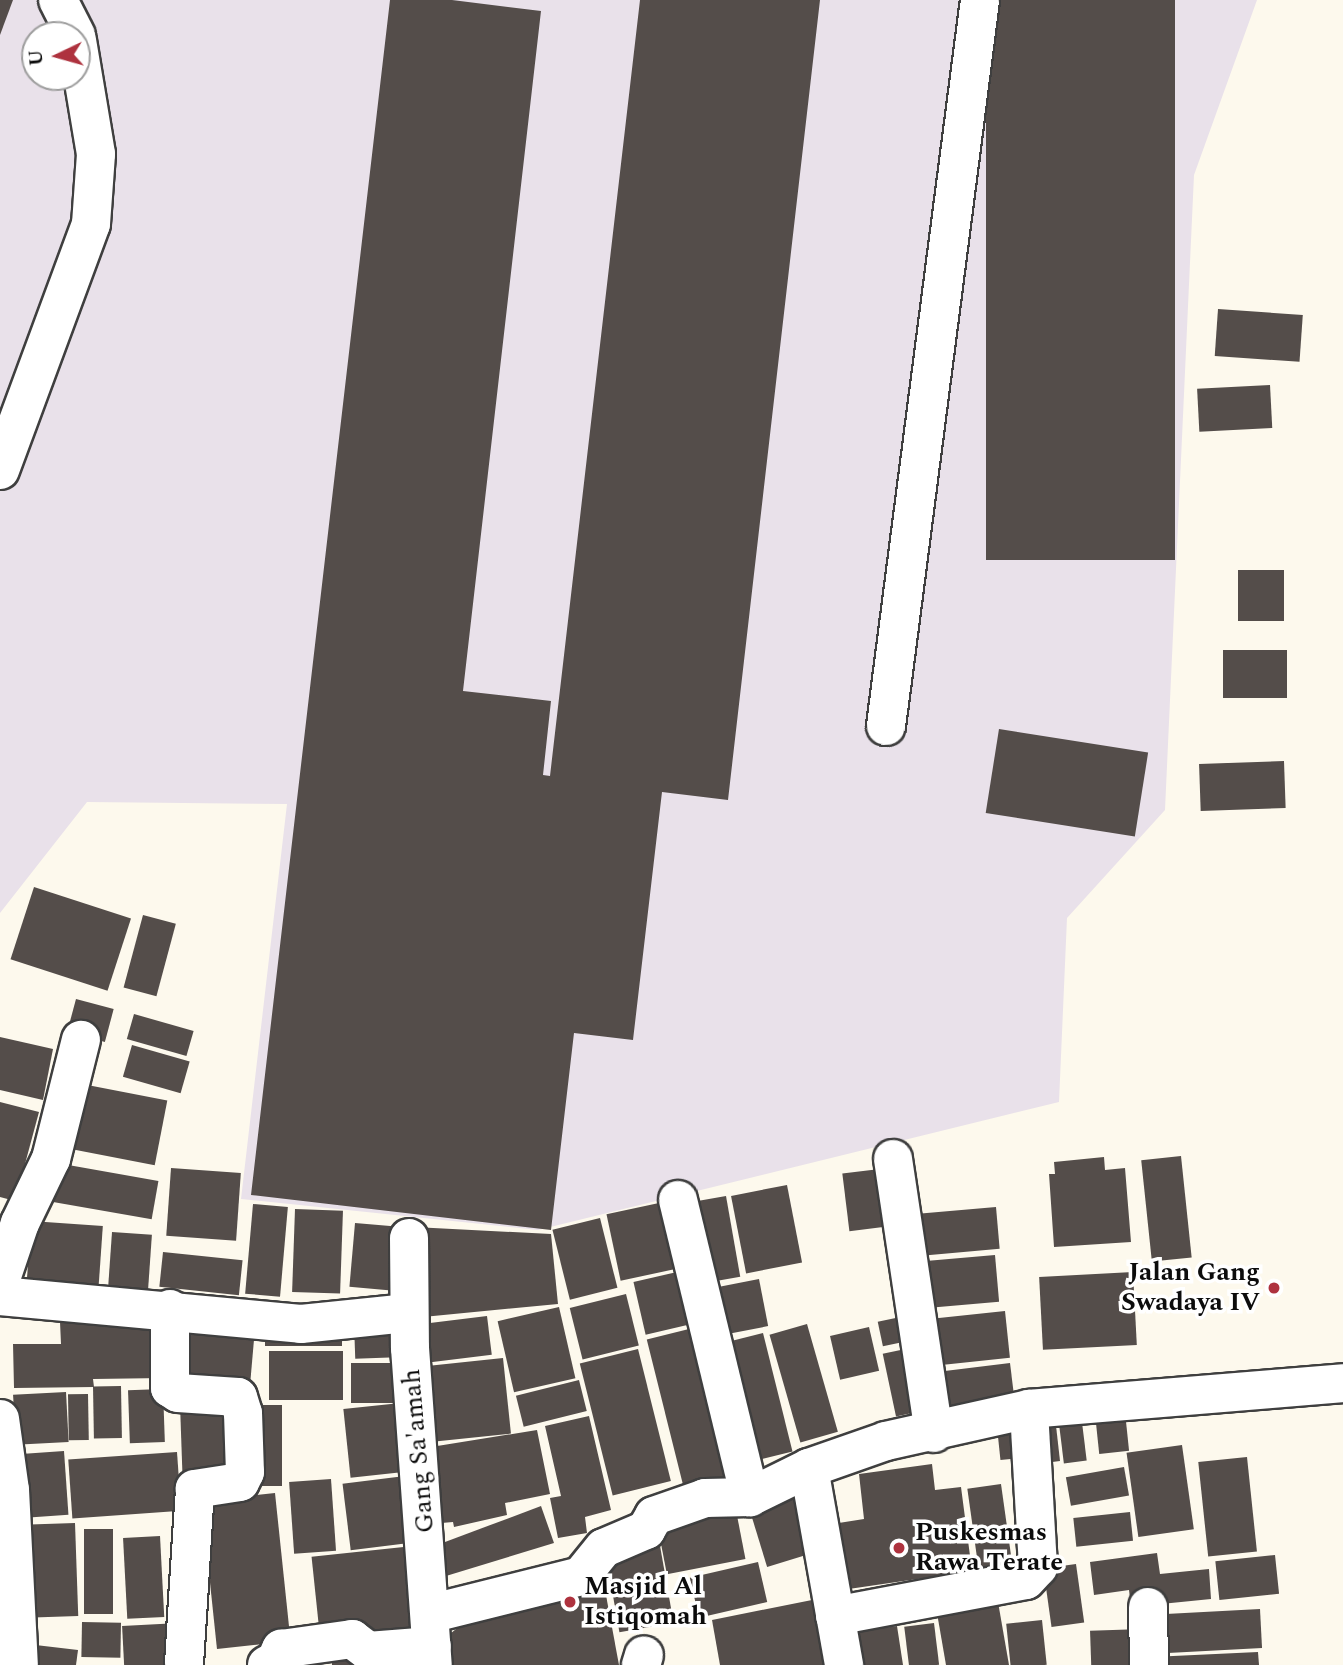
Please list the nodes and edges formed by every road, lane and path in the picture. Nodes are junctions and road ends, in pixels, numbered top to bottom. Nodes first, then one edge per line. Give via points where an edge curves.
1 (58, 0) edge
2 (980, 0) edge
3 (69, 21) edge
4 (86, 91) edge
5 (0, 470) edge
6 (886, 726) dead end
7 (82, 1040) dead end
8 (893, 1159) dead end
9 (678, 1200) dead end
10 (408, 1238) dead end
11 (0, 1282) edge
12 (0, 1296) edge
13 (170, 1309) junction
14 (408, 1313) junction
15 (1343, 1383) edge
16 (1028, 1409) junction
17 (0, 1419) edge
18 (934, 1433) junction
19 (809, 1468) junction
20 (750, 1497) junction
21 (1149, 1607) dead end
22 (835, 1616) junction
23 (433, 1641) edge
24 (19, 1665) edge
25 (184, 1665) edge
26 (267, 1665) edge
27 (844, 1665) edge
28 (1149, 1665) edge

1 - 3 street
2 - 6 street
4 - 5 street via 96,154 91,224
7 - 11 street via 51,1159 20,1223
8 - 18 street
9 - 20 street
10 - 14 street, Gang Sa'amah
12 - 13 street
13 - 14 street via 301,1324
13 - 25 street via 170,1388 178,1393 238,1397 243,1413 245,1472 240,1482 195,1489
14 - 23 street, Gang Sa'amah
15 - 16 street
16 - 18 street
16 - 22 street via 1038,1567 1027,1580
17 - 24 street via 10,1490
18 - 19 street via 886,1441
19 - 20 street
19 - 22 street
20 - 23 street via 705,1498 654,1516 646,1530 604,1548 581,1576
21 - 28 street
22 - 27 street
23 - 26 street via 368,1651 352,1639 281,1649 274,1664

